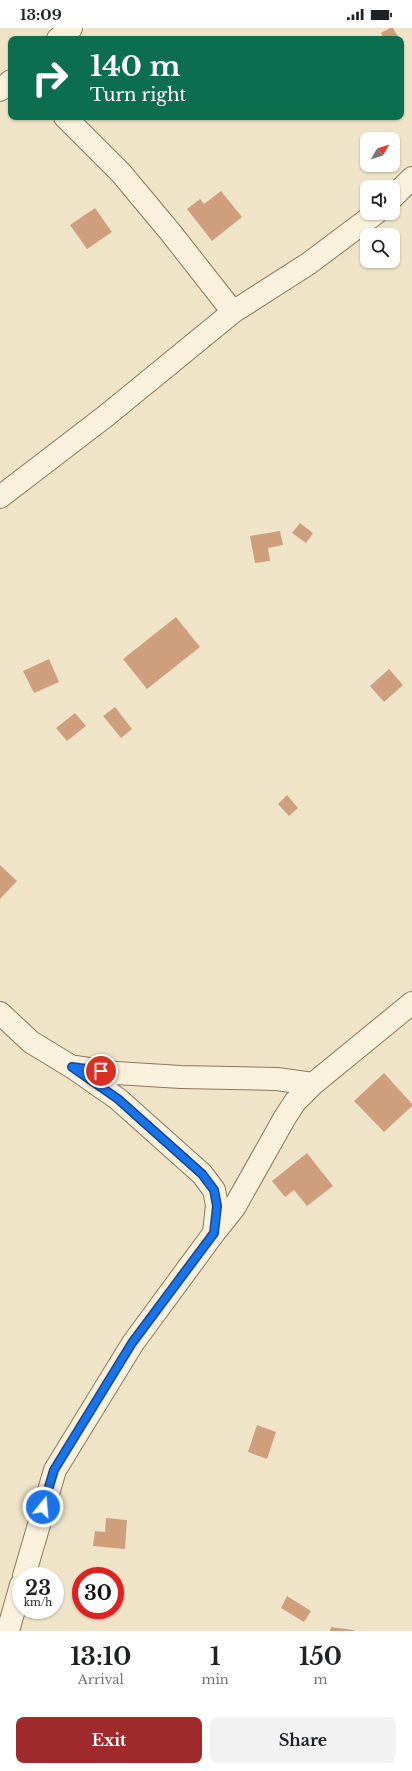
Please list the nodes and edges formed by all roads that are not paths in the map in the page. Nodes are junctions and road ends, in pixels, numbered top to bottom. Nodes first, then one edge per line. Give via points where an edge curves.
1 (71, 28) edge
2 (62, 36) edge
3 (68, 120) edge
4 (412, 178) edge
5 (400, 190) edge
6 (367, 220) edge
7 (233, 312) junction
8 (0, 497) edge
9 (412, 1003) edge
10 (0, 1013) edge
11 (72, 1067) junction
12 (313, 1084) junction
13 (214, 1233) junction
14 (27, 1567) edge
15 (12, 1617) edge
16 (8, 1631) edge

1 - 2 street
3 - 7 street via 121,173
4 - 5 street
6 - 7 street via 308,264
7 - 8 street via 107,415
9 - 12 street
10 - 11 street via 31,1042
11 - 12 street via 116,1073 277,1079
11 - 13 street via 118,1099 202,1174 214,1190 217,1206
12 - 13 street via 287,1113 234,1208
13 - 14 street via 132,1343 54,1470
15 - 16 street

